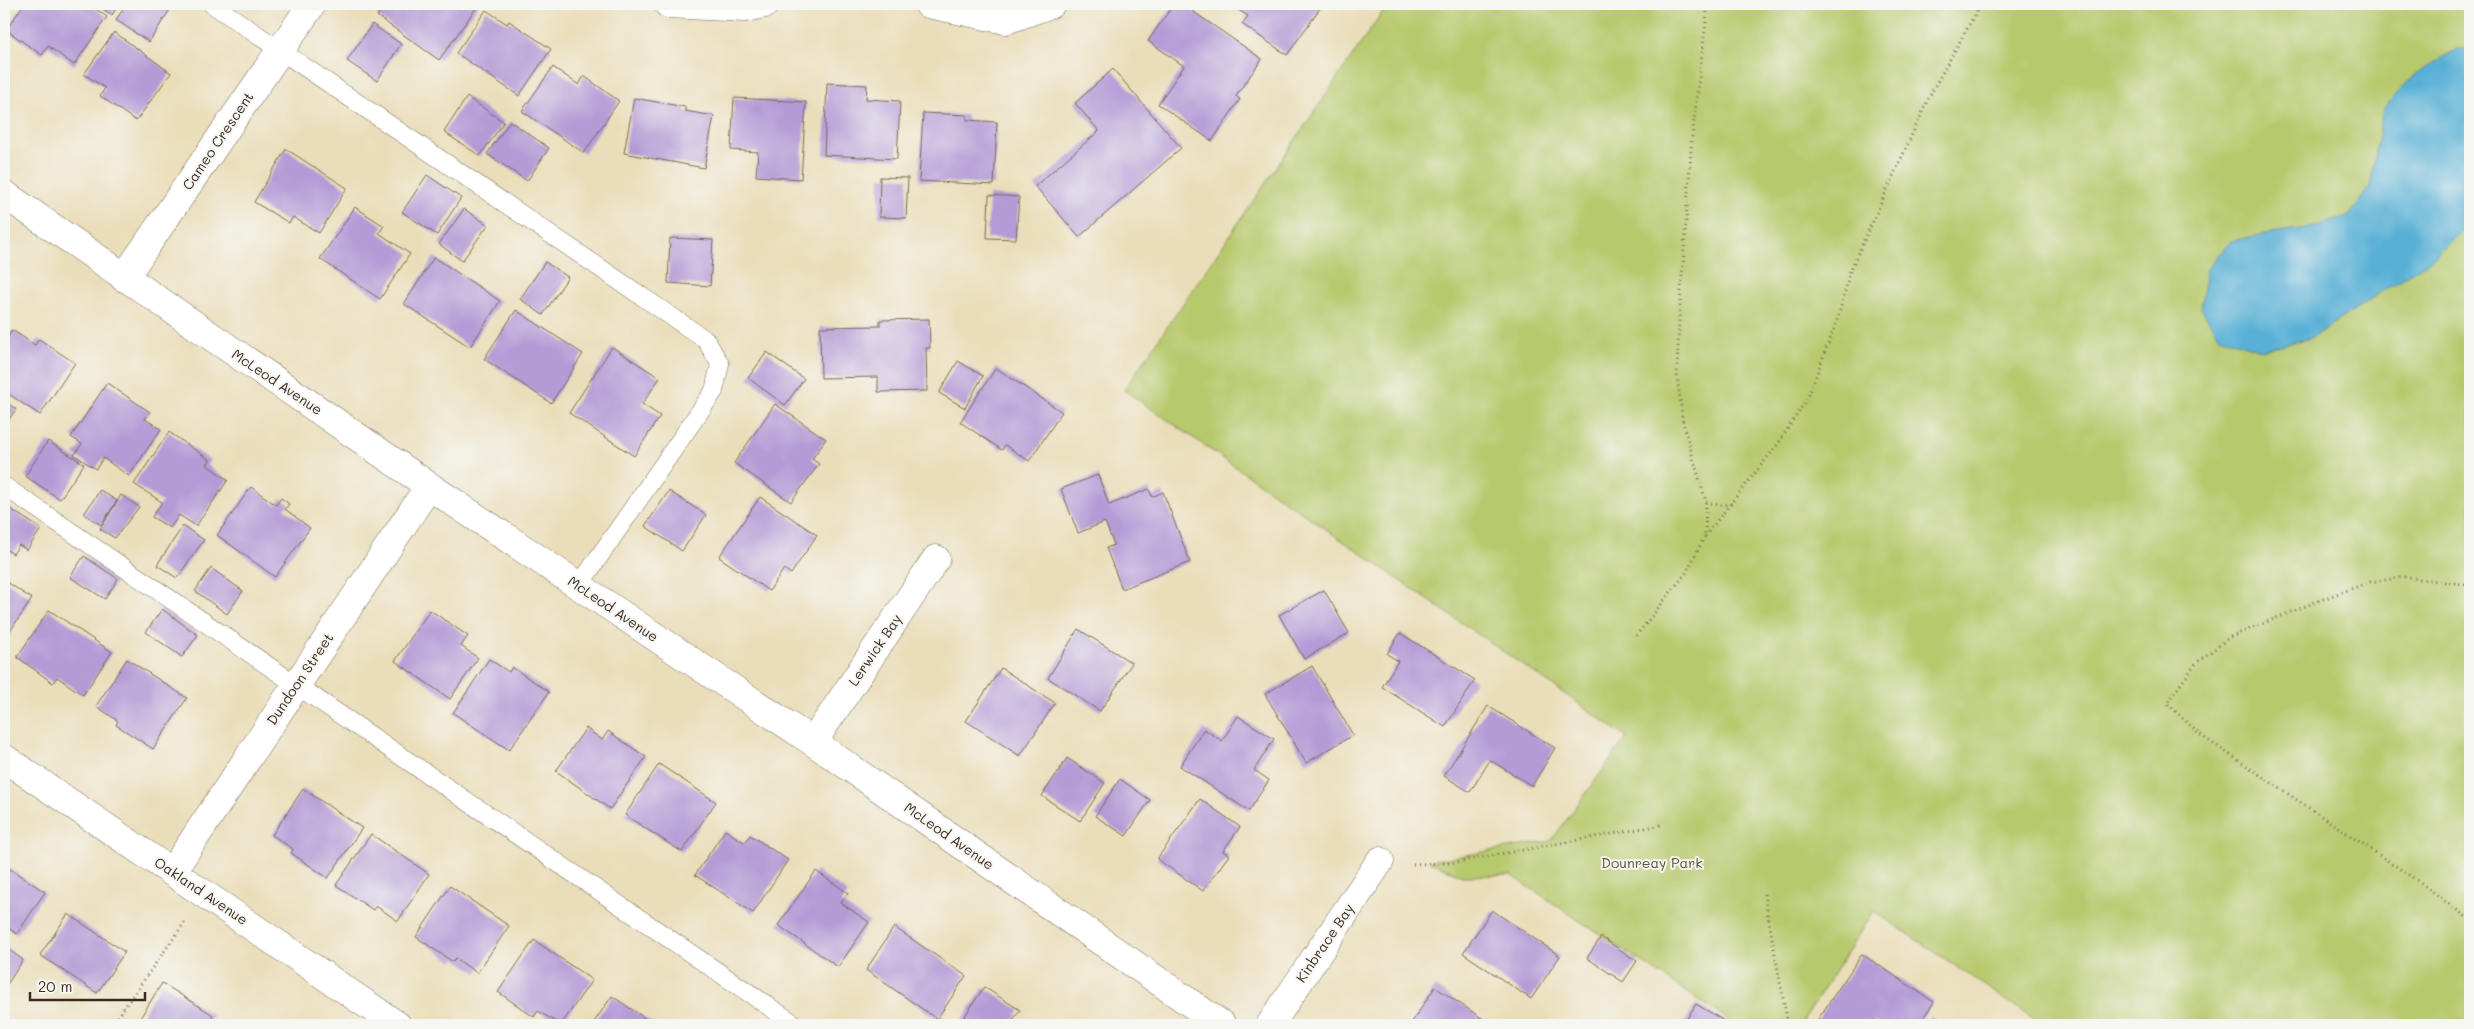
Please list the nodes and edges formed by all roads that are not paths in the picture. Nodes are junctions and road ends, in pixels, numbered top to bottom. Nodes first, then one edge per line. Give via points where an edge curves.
1 (212, 4) edge
2 (312, 4) edge
3 (668, 4) edge
4 (765, 4) edge
5 (928, 4) edge
6 (1051, 4) edge
7 (280, 50) junction
8 (4, 194) edge
9 (124, 278) junction
10 (4, 486) edge
11 (429, 486) junction
12 (936, 559) dead end
13 (578, 587) junction
14 (296, 685) junction
15 (813, 742) junction
16 (4, 758) edge
17 (1380, 861) road end
18 (172, 872) junction
19 (397, 1025) edge
20 (796, 1025) edge
21 (1222, 1025) edge
22 (1270, 1025) edge

1 - 7 lane
2 - 7 street, Cameo Crescent
3 - 4 street via 745,8
5 - 6 street via 1006,20
7 - 9 street, Cameo Crescent
7 - 13 lane via 706,340 720,364 714,391
8 - 9 street, McLeod Avenue
9 - 11 street, McLeod Avenue
10 - 14 lane
11 - 13 street, McLeod Avenue
11 - 14 street, Dundoon Street
12 - 15 street, Lerwick Bay
13 - 15 street, McLeod Avenue
14 - 18 street, Dundoon Street
14 - 20 lane
15 - 21 street, McLeod Avenue
16 - 18 street, Oakland Avenue
17 - 22 street, Kinbrace Bay
18 - 19 street, Oakland Avenue

